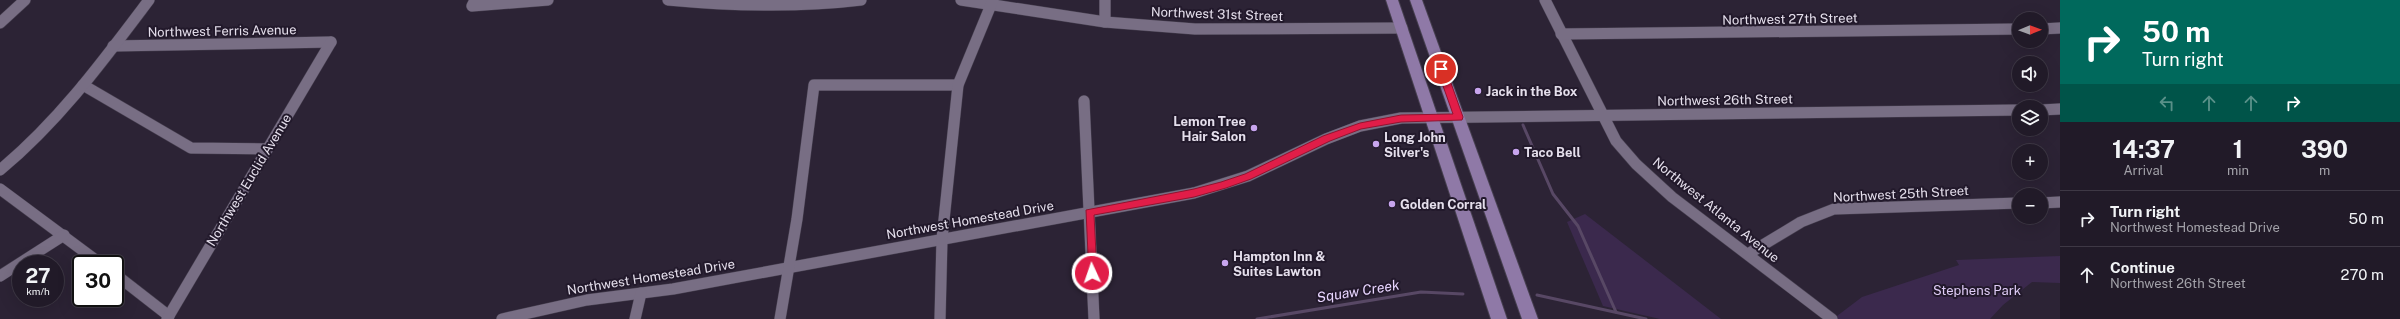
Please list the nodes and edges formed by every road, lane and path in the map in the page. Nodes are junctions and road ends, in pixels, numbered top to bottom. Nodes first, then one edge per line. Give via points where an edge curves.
1 (25, 0) edge
2 (149, 0) edge
3 (548, 0) edge
4 (668, 0) edge
5 (861, 0) edge
6 (961, 0) edge
7 (1105, 0) edge
8 (1392, 0) edge
9 (1416, 0) edge
10 (1545, 0) edge
11 (992, 2) edge
12 (474, 3) edge
13 (1105, 22) junction
14 (0, 23) edge
15 (1402, 28) junction
16 (2048, 28) edge
17 (2060, 28) edge
18 (2012, 29) edge
19 (1561, 34) junction
20 (331, 42) joint
21 (114, 46) junction
22 (83, 85) junction
23 (958, 85) junction
24 (1084, 101) dead end
25 (2060, 109) edge
26 (2012, 110) edge
27 (2048, 110) edge
28 (1603, 115) junction
29 (1459, 117) junction
30 (1432, 118) junction
31 (267, 149) junction
32 (0, 170) edge
33 (0, 189) edge
34 (2060, 202) edge
35 (2012, 203) edge
36 (2048, 203) edge
37 (1089, 213) junction
38 (64, 235) junction
39 (942, 239) junction
40 (1748, 254) junction
41 (90, 255) edge
42 (788, 268) junction
43 (0, 276) edge
44 (124, 281) edge
45 (640, 294) junction
46 (168, 317) edge
47 (502, 319) edge
48 (635, 319) edge
49 (780, 319) edge
50 (940, 319) edge
51 (1094, 319) edge
52 (1499, 319) edge
53 (1530, 319) edge
54 (1832, 319) edge

1 - 14 street
2 - 21 street
3 - 12 street
4 - 5 street via 742,6 833,4
6 - 11 street, Northwest 31st Street
7 - 13 street
8 - 15 main road
9 - 29 main road
10 - 19 street, Northwest Atlanta Avenue
11 - 13 street, Northwest 31st Street
11 - 23 street
13 - 15 street, Northwest 31st Street via 1195,29
15 - 30 main road
16 - 17 street
18 - 19 street, Northwest 27th Street
19 - 28 street, Northwest Atlanta Avenue
20 - 21 street, Northwest Ferris Avenue
20 - 31 street, Northwest Euclid Avenue
21 - 22 street
22 - 31 street via 191,148
22 - 32 street via 46,131
23 - 39 street
23 - 42 street via 814,85 797,219
24 - 37 street
25 - 27 street
26 - 28 street, Northwest 26th Street
28 - 29 street, Northwest 26th Street
28 - 40 street, Northwest Atlanta Avenue via 1616,141 1636,164 1672,197
29 - 30 street, Northwest 26th Street
29 - 53 main road
30 - 37 street, Northwest Homestead Drive via 1401,118 1360,126 1326,138 1248,176 1223,185
30 - 52 main road
31 - 46 street, Northwest Euclid Avenue
33 - 38 street
34 - 36 street
35 - 40 street, Northwest 25th Street via 1834,209 1800,222
37 - 39 street, Northwest Homestead Drive
37 - 51 street
38 - 41 street
38 - 43 street
39 - 42 street, Northwest Homestead Drive
39 - 50 street
40 - 54 street, Northwest Atlanta Avenue
42 - 45 street, Northwest Homestead Drive
42 - 49 street
44 - 46 street
45 - 47 street, Northwest Homestead Drive via 587,300
45 - 48 street

